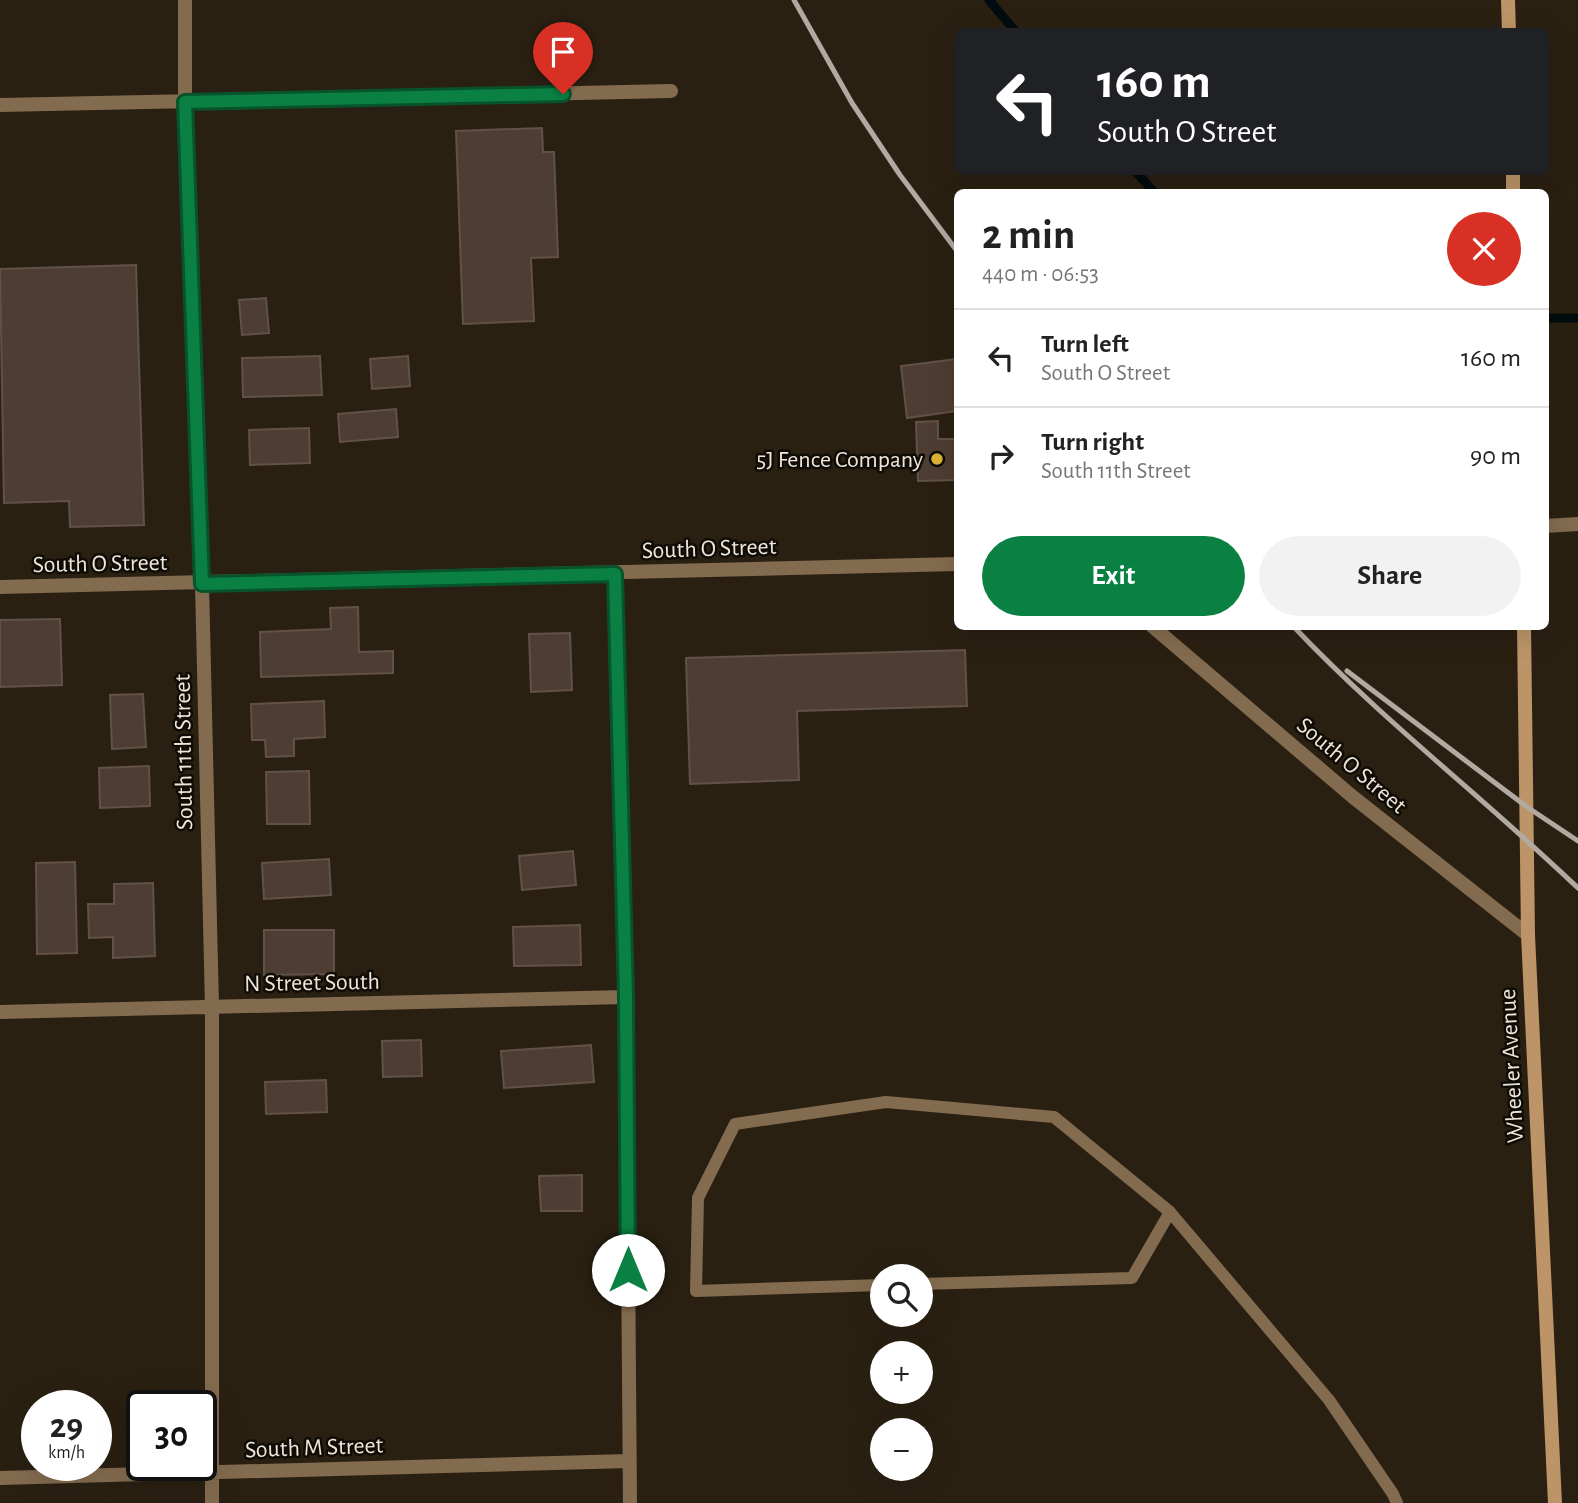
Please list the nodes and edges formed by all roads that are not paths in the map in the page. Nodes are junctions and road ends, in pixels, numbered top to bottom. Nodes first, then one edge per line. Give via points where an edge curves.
1 (185, 0) edge
2 (1508, 0) edge
3 (1509, 28) edge
4 (671, 91) dead end
5 (185, 102) junction
6 (0, 105) edge
7 (1578, 524) edge
8 (1549, 526) edge
9 (954, 564) edge
10 (615, 574) junction
11 (202, 584) junction
12 (0, 587) edge
13 (1157, 630) edge
14 (1524, 630) edge
15 (1528, 935) junction
16 (626, 997) junction
17 (212, 1007) junction
18 (0, 1012) edge
19 (1170, 1212) junction
20 (933, 1284) edge
21 (870, 1285) edge
22 (211, 1390) edge
23 (629, 1461) junction
24 (217, 1472) edge
25 (126, 1474) edge
26 (0, 1478) edge
27 (211, 1481) edge
28 (212, 1503) edge
29 (630, 1503) edge
30 (1397, 1503) edge
31 (1555, 1503) edge

1 - 5 street, South 11th Street
2 - 3 main road
4 - 5 street
5 - 6 street
5 - 11 street, South 11th Street
7 - 8 street
9 - 10 street, South O Street
10 - 11 street, South O Street
10 - 16 street
11 - 12 street, South O Street
11 - 17 street, South 11th Street
13 - 15 street, South O Street via 1353,797
14 - 15 main road, Wheeler Avenue
15 - 31 main road, Wheeler Avenue
16 - 17 street, N Street South
16 - 23 street
17 - 18 street, N Street South
17 - 22 street, South 11th Street
19 - 20 lane via 1132,1278
19 - 21 lane via 1054,1117 886,1102 735,1124 698,1198 696,1291
19 - 30 lane via 1329,1400
23 - 24 street, South M Street
23 - 29 street
25 - 26 street, South M Street
27 - 28 street, South 11th Street

